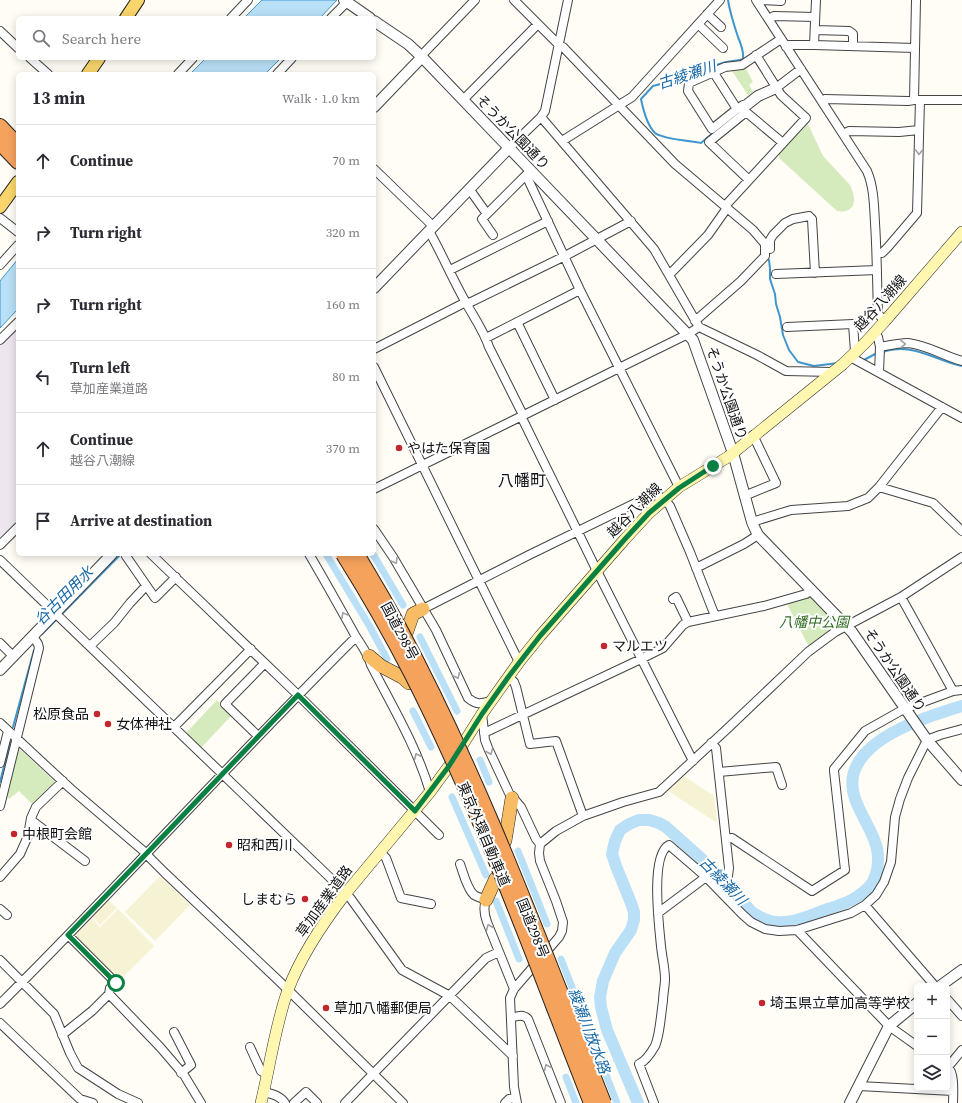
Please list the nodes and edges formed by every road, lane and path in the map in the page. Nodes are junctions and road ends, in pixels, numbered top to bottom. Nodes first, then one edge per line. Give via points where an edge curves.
1 (138, 0) edge
2 (248, 0) edge
3 (475, 0) edge
4 (514, 0) edge
5 (568, 0) edge
6 (719, 0) edge
7 (759, 0) edge
8 (816, 0) edge
9 (916, 0) edge
10 (347, 1) edge
11 (781, 1) edge
12 (707, 14) junction
13 (127, 16) edge
14 (233, 16) edge
15 (333, 16) edge
16 (367, 16) edge
17 (815, 17) junction
18 (769, 19) junction
19 (376, 22) edge
20 (538, 24) junction
21 (698, 24) junction
22 (721, 27) dead end
23 (815, 30) junction
24 (0, 32) edge
25 (781, 39) junction
26 (559, 45) junction
27 (814, 45) junction
28 (16, 46) edge
29 (790, 46) junction
30 (853, 46) junction
31 (723, 48) dead end
32 (915, 48) junction
33 (756, 55) junction
34 (421, 56) junction
35 (32, 60) edge
36 (98, 60) edge
37 (191, 60) edge
38 (290, 60) edge
39 (801, 69) junction
40 (46, 72) edge
41 (89, 72) edge
42 (180, 72) edge
43 (279, 72) edge
44 (714, 73) junction
45 (776, 88) junction
46 (463, 100) junction
47 (914, 100) junction
48 (962, 100) edge
49 (822, 101) junction
50 (376, 105) edge
51 (618, 105) junction
52 (742, 109) junction
53 (541, 117) junction
54 (0, 118) edge
55 (0, 126) edge
56 (919, 130) junction
57 (843, 134) junction
58 (16, 135) edge
59 (562, 141) junction
60 (0, 143) edge
61 (16, 143) edge
62 (783, 143) junction
63 (509, 148) junction
64 (0, 151) edge
65 (16, 160) edge
66 (16, 168) edge
67 (376, 171) edge
68 (528, 173) junction
69 (749, 180) junction
70 (470, 190) junction
71 (14, 195) edge
72 (726, 207) junction
73 (0, 209) edge
74 (487, 214) junction
75 (548, 221) junction
76 (631, 221) junction
77 (16, 229) edge
78 (431, 229) junction
79 (962, 232) edge
80 (493, 235) dead end
81 (596, 239) junction
82 (16, 247) edge
83 (765, 249) junction
84 (876, 253) junction
85 (565, 256) junction
86 (0, 265) edge
87 (450, 270) junction
88 (877, 270) junction
89 (815, 273) junction
90 (776, 274) dead end
91 (669, 275) junction
92 (376, 286) edge
93 (580, 290) junction
94 (466, 303) junction
95 (885, 321) junction
96 (517, 322) junction
97 (16, 324) edge
98 (697, 324) junction
99 (787, 327) dead end
100 (874, 333) junction
101 (688, 334) junction
102 (486, 338) junction
103 (0, 340) edge
104 (376, 348) edge
105 (880, 351) junction
106 (853, 354) junction
107 (962, 361) edge
108 (620, 368) junction
109 (376, 371) edge
110 (832, 372) junction
111 (880, 372) junction
112 (555, 400) junction
113 (942, 407) junction
114 (522, 416) junction
115 (962, 418) edge
116 (754, 436) junction
117 (733, 453) junction
118 (422, 466) junction
119 (879, 486) junction
120 (376, 488) edge
121 (679, 488) junction
122 (744, 496) junction
123 (664, 499) junction
124 (752, 522) junction
125 (16, 529) edge
126 (578, 531) junction
127 (962, 531) edge
128 (376, 532) edge
129 (758, 535) junction
130 (0, 545) edge
131 (106, 556) edge
132 (126, 556) dead end
133 (153, 556) edge
134 (310, 556) edge
135 (337, 556) edge
136 (344, 556) edge
137 (358, 556) edge
138 (363, 556) edge
139 (962, 557) edge
140 (0, 560) edge
141 (696, 568) junction
142 (597, 571) junction
143 (176, 577) junction
144 (478, 581) junction
145 (146, 586) junction
146 (812, 590) junction
147 (900, 597) junction
148 (673, 599) dead end
149 (423, 609) junction
150 (55, 613) junction
151 (715, 616) junction
152 (688, 622) junction
153 (846, 625) junction
154 (408, 631) junction
155 (32, 636) junction
156 (356, 637) junction
157 (0, 643) edge
158 (90, 646) junction
159 (251, 649) junction
160 (13, 656) junction
161 (369, 656) junction
162 (641, 660) junction
163 (519, 662) junction
164 (265, 663) junction
165 (0, 670) edge
166 (509, 676) junction
167 (409, 682) junction
168 (962, 690) edge
169 (953, 691) junction
170 (298, 695) junction
171 (491, 701) junction
172 (906, 711) junction
173 (482, 714) junction
174 (524, 715) junction
175 (0, 723) edge
176 (174, 727) junction
177 (962, 729) edge
178 (8, 731) junction
179 (484, 733) junction
180 (258, 736) junction
181 (925, 737) junction
182 (17, 739) junction
183 (711, 743) junction
184 (463, 744) junction
185 (692, 761) junction
186 (0, 763) edge
187 (449, 766) junction
188 (719, 772) junction
189 (222, 774) junction
190 (962, 780) edge
191 (63, 781) junction
192 (782, 785) dead end
193 (430, 792) junction
194 (512, 798) junction
195 (0, 806) edge
196 (415, 811) junction
197 (583, 816) junction
198 (31, 820) junction
199 (439, 834) dead end
200 (726, 839) junction
201 (505, 841) junction
202 (540, 844) junction
203 (380, 852) junction
204 (147, 854) junction
205 (85, 861) dead end
206 (460, 864) dead end
207 (0, 877) edge
208 (706, 877) junction
209 (496, 878) junction
210 (721, 890) junction
211 (346, 893) junction
212 (486, 900) junction
213 (431, 904) dead end
214 (865, 905) junction
215 (0, 909) edge
216 (658, 914) junction
217 (7, 915) dead end
218 (797, 930) junction
219 (68, 935) junction
220 (549, 950) junction
221 (499, 952) junction
222 (0, 960) edge
223 (532, 969) junction
224 (962, 970) edge
225 (22, 982) junction
226 (932, 983) edge
227 (944, 983) edge
228 (514, 989) junction
229 (288, 990) junction
230 (109, 994) junction
231 (450, 996) junction
232 (950, 1002) edge
233 (0, 1004) edge
234 (914, 1005) edge
235 (962, 1016) edge
236 (511, 1018) junction
237 (0, 1023) edge
238 (889, 1026) junction
239 (174, 1032) dead end
240 (62, 1035) junction
241 (914, 1044) edge
242 (250, 1047) dead end
243 (962, 1050) edge
244 (513, 1056) junction
245 (950, 1064) edge
246 (950, 1069) edge
247 (181, 1073) junction
248 (373, 1074) junction
249 (268, 1075) junction
250 (859, 1086) junction
251 (956, 1089) edge
252 (262, 1098) edge
253 (516, 1100) edge
254 (93, 1103) edge
255 (138, 1103) edge
256 (201, 1103) edge
257 (286, 1103) edge
258 (294, 1103) edge
259 (317, 1103) edge
260 (345, 1103) edge
261 (403, 1103) edge
262 (505, 1103) edge
263 (561, 1103) edge
264 (585, 1103) edge
265 (591, 1103) edge
266 (604, 1103) edge
267 (610, 1103) edge
268 (654, 1103) edge
269 (850, 1103) edge
270 (953, 1103) edge

1 - 13 main road
2 - 14 street
3 - 34 street
4 - 20 street
5 - 26 street
6 - 12 street
7 - 11 street
7 - 18 street
8 - 17 street
9 - 32 street
10 - 15 street
10 - 16 street
12 - 21 street
12 - 22 street
17 - 18 street via 774,16
17 - 23 street
18 - 25 street
19 - 34 street, そうか公園通り
20 - 26 street
20 - 46 street
21 - 31 street
21 - 51 street via 632,97
23 - 27 street
23 - 30 street via 849,32 852,34
24 - 28 street
25 - 29 street
25 - 33 street
26 - 51 street
26 - 53 street via 545,111
27 - 29 street
27 - 30 street
29 - 39 street
30 - 32 street
32 - 47 street
33 - 44 street via 742,65 725,67
33 - 45 street
34 - 46 street, そうか公園通り
34 - 50 street
35 - 40 street
36 - 41 main road
37 - 42 street
38 - 43 street
39 - 45 street
39 - 49 street
44 - 52 street
44 - 52 street via 689,83 688,90 712,129
45 - 52 street via 758,96
45 - 62 street via 805,120
46 - 63 street, そうか公園通り
47 - 48 street
47 - 49 street
47 - 56 street
49 - 57 street
51 - 59 street
51 - 72 street via 675,164
52 - 62 street
52 - 69 street via 709,142
53 - 59 street
53 - 63 street
54 - 58 highway
55 - 61 highway
56 - 57 street via 849,131
56 -> 84 street via 917,212 888,247 882,253
57 - 84 street via 870,178
59 - 76 street
60 - 65 highway
62 - 69 street
63 - 68 street, そうか公園通り
63 - 70 street
64 - 66 highway
67 - 78 street
68 - 74 street
68 - 75 street
68 - 81 street, そうか公園通り
69 - 72 street
70 - 74 street
70 - 78 street
71 - 73 main road
72 - 83 street via 752,230 765,244
72 - 91 street via 708,235
73 - 77 street
74 - 80 street via 482,219
75 - 85 street
75 - 87 street
76 - 81 street
76 - 91 street via 654,249
78 - 87 street
78 - 92 street
79 - 95 main road, 越谷八潮線
81 - 85 street
81 - 101 street, そうか公園通り
82 - 86 street
83 - 89 street via 770,249 770,240 784,223 809,216 812,219
83 - 98 street via 765,256
84 - 88 street
85 - 93 street
85 - 94 street
87 - 94 street
88 - 89 street
88 - 95 street via 878,314
89 - 90 street
91 - 98 street
93 - 96 street
93 - 108 street
94 - 102 street
94 - 104 street
95 - 100 main road, 越谷八潮線
96 - 102 street
96 - 112 street
97 - 103 street
98 - 101 street
98 - 110 street via 786,371
99 - 106 street via 853,324
100 - 105 street via 878,337
100 - 106 main road, 越谷八潮線
101 - 108 street
101 - 117 street, そうか公園通り via 695,344
102 - 114 street
105 -> 107 street via 900,343 910,343
105 - 111 street
106 - 110 main road, 越谷八潮線
106 - 111 street via 854,359
108 - 112 street
108 - 121 street
109 - 118 street
110 - 116 main road, 越谷八潮線
111 - 113 street
112 - 114 street
113 - 115 street
113 - 119 street
114 - 118 street
114 - 126 street
116 - 117 main road, 越谷八潮線
116 - 122 street via 776,483
117 - 121 main road, 越谷八潮線
117 - 122 street, そうか公園通り
118 - 120 street
118 - 144 street
119 - 124 street via 868,498 848,506 791,510
119 - 127 street via 933,503
121 - 123 main road, 越谷八潮線
122 - 124 street, そうか公園通り
123 - 126 street via 654,494
123 - 141 street via 670,506
123 - 142 main road, 越谷八潮線
124 - 129 street, そうか公園通り
125 - 130 street
126 - 142 street
126 - 144 street
128 -> 149 street
129 - 141 street
129 - 146 street, そうか公園通り
131 - 150 street
132 - 145 street
133 - 143 street
156 -> 134 street
135 - 167 highway, 国道298号
136 - 265 highway, 東京外環自動車道, bridge via 408,668 458,773
137 - 266 highway, 東京外環自動車道, bridge via 402,633 471,774
138 - 154 highway, 国道298号
139 - 147 street
140 - 150 street
141 - 151 street
142 - 162 street
142 - 163 main road, 越谷八潮線
143 - 145 street via 155,598
143 - 159 street
144 - 149 street
144 - 163 street
145 - 158 street
146 - 151 street via 764,606
146 - 153 street, そうか公園通り
147 - 153 street
147 - 169 street
148 - 152 street via 676,598
149 - 154 highway via 413,614
149 -> 171 street via 436,630 468,698 480,704
150 - 155 street
150 - 158 street
151 - 152 street
152 - 162 street via 682,625 663,648
153 - 172 street, そうか公園通り
153 - 183 street via 808,652
154 - 184 highway, 国道298号
155 - 160 street
155 - 182 street via 39,648
156 - 161 street
156 - 170 street
157 - 160 street
158 - 176 street
159 - 164 street
159 - 176 street
160 - 165 street
161 - 167 highway
193 -> 161 street via 420,763 371,665
162 - 174 street
162 - 185 street
163 - 166 main road, 越谷八潮線
164 - 170 street
164 - 180 street via 225,704
166 - 171 main road, 越谷八潮線
166 - 174 street via 516,687
167 - 187 highway, 国道298号
168 - 169 street
169 - 172 street
170 - 180 street
170 - 196 street
171 - 173 main road, 越谷八潮線
172 - 181 street, そうか公園通り
172 - 200 street via 865,731 834,769 845,870 812,890 732,838
173 - 179 street
173 - 184 main road, 越谷八潮線
174 - 179 street
174 - 197 street via 530,744 556,741
175 - 178 street
176 - 189 street
177 - 181 street
178 - 182 street
178 - 186 street
179 -> 194 street via 488,748
180 - 189 street
181 - 190 street, そうか公園通り
181 - 214 street via 900,799 895,817 891,862 884,882 876,895
182 - 191 street
182 - 195 street
183 - 185 street
183 - 188 street via 716,748
184 - 187 main road, 草加産業道路
184 - 201 highway, 国道298号
185 - 197 street via 659,792
187 - 193 main road, 草加産業道路
187 - 209 highway, 国道298号
188 - 192 street via 776,767
188 - 200 street
189 - 204 street
189 - 211 street
191 - 198 street via 36,808
191 - 204 street
193 - 196 main road, 草加産業道路
194 - 201 highway
194 - 202 street via 521,807
196 - 199 street
196 - 203 main road, 草加産業道路
197 - 202 street via 556,831
198 - 205 street
198 - 207 street via 28,836 20,854
200 - 210 street via 729,868
201 - 220 highway, 国道298号
202 - 220 street via 540,861 563,922 559,937
203 - 211 main road, 草加産業道路
203 - 213 street via 386,858 401,898
204 - 219 street
204 - 229 street
206 - 212 street via 472,892
208 - 210 street
208 - 216 street
208 - 216 street via 668,845 664,847 657,871
209 - 212 highway
209 - 223 highway, 国道298号
210 - 218 street via 751,922 765,929
211 - 229 main road, 草加産業道路 via 308,949
211 - 231 street via 402,970
221 -> 212 street via 484,915
214 - 218 street
214 - 226 street
215 - 217 street
216 - 268 street via 665,979 655,1045 639,1064
218 - 238 street
219 - 225 street
219 - 230 street via 116,983 110,988
220 - 223 street
220 - 267 highway, 国道298号
221 - 228 street
221 - 231 street via 486,958
222 - 225 street
223 - 228 street
223 - 264 highway, 国道298号
224 - 227 street
225 - 233 street
225 - 240 street via 54,1014
228 - 236 street via 510,998
229 - 248 street
229 - 249 main road, 草加産業道路 via 277,1028
230 - 240 street
230 - 247 street
231 - 244 street
231 - 248 street
232 - 235 street
234 - 238 street
236 - 244 street
263 -> 236 street via 528,1019 519,1016
237 - 254 street via 80,1099
238 - 241 street
238 - 250 street
239 - 247 street via 191,1065
240 - 255 street via 78,1068 118,1094
242 - 249 street via 261,1071
243 - 245 street
244 - 253 street
246 - 251 street
247 - 256 street
248 - 260 street
248 - 261 street
249 - 252 main road, 草加産業道路
250 - 251 street
250 - 269 street
251 - 270 street
252 - 257 street via 275,1095
253 - 262 street via 509,1099
258 - 259 street via 306,1092

